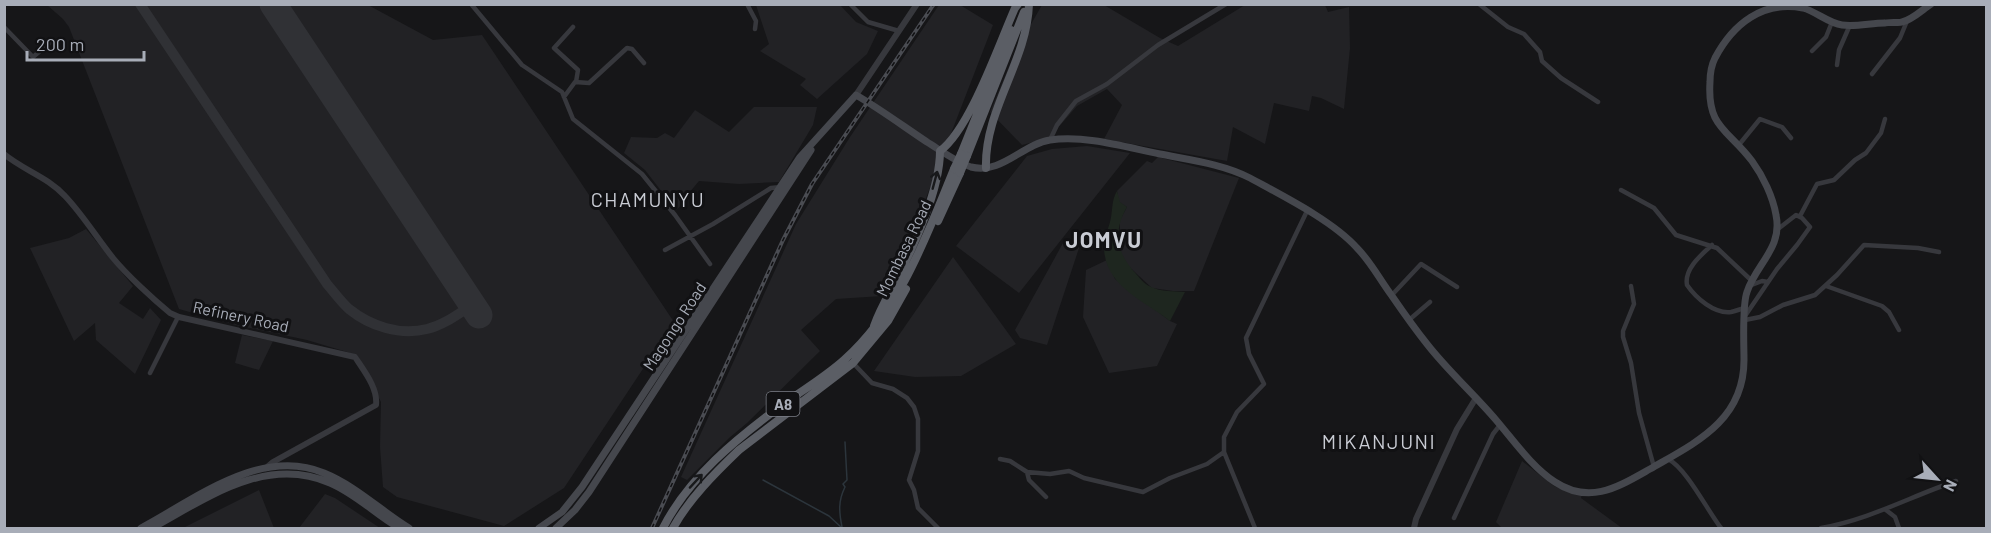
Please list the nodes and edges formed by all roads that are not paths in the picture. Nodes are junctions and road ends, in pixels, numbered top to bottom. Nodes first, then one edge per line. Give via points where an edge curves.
1 (471, 4) edge
2 (747, 4) edge
3 (850, 4) edge
4 (917, 4) edge
5 (1226, 4) edge
6 (1479, 4) edge
7 (1931, 4) edge
8 (1024, 5) edge
9 (1907, 21) junction
10 (1832, 22) junction
11 (1850, 25) junction
12 (4, 27) edge
13 (573, 27) dead end
14 (755, 29) dead end
15 (899, 32) junction
16 (52, 41) dead end
17 (1812, 51) dead end
18 (644, 63) dead end
19 (1837, 65) dead end
20 (1872, 74) dead end
21 (576, 82) junction
22 (856, 94) junction
23 (564, 97) junction
24 (1598, 102) dead end
25 (1885, 119) dead end
26 (824, 130) junction
27 (1791, 138) dead end
28 (1050, 140) junction
29 (1738, 146) junction
30 (940, 151) junction
31 (4, 154) edge
32 (986, 168) junction
33 (781, 187) junction
34 (1621, 190) dead end
35 (1306, 211) junction
36 (1800, 216) junction
37 (1778, 229) junction
38 (932, 230) junction
39 (690, 237) junction
40 (1712, 245) junction
41 (665, 250) dead end
42 (1939, 252) dead end
43 (710, 264) dead end
44 (1768, 282) junction
45 (1751, 283) junction
46 (1631, 286) dead end
47 (1826, 286) junction
48 (1457, 287) dead end
49 (1391, 296) junction
50 (1430, 302) dead end
51 (1745, 308) junction
52 (178, 317) junction
53 (1745, 318) junction
54 (1409, 320) junction
55 (872, 330) junction
56 (1899, 330) dead end
57 (853, 363) junction
58 (150, 373) dead end
59 (1476, 398) junction
60 (1500, 424) junction
61 (1224, 453) junction
62 (1000, 459) dead end
63 (1668, 459) junction
64 (1654, 467) junction
65 (265, 468) junction
66 (1027, 472) junction
67 (1956, 481) dead end
68 (585, 490) junction
69 (1046, 497) dead end
70 (1886, 510) junction
71 (1454, 518) dead end
72 (141, 528) edge
73 (152, 528) edge
74 (399, 528) edge
75 (409, 528) edge
76 (539, 528) edge
77 (555, 528) edge
78 (663, 528) edge
79 (673, 528) edge
80 (938, 528) edge
81 (1256, 528) edge
82 (1414, 528) edge
83 (1720, 528) edge
84 (1821, 528) edge
85 (1899, 528) edge

1 - 23 street via 522,65
2 - 14 street via 756,21
3 - 15 street via 868,22
4 - 15 street, Magongo Road
5 - 28 street via 1076,101
6 - 24 street via 1508,27 1524,34 1540,52 1542,62
7 - 9 main road
8 - 30 highway via 1015,8 965,120
8 - 32 highway via 1019,52 996,109
8 - 38 highway, Mombasa Road, bridge via 1024,14 968,156
9 - 11 main road
9 - 20 street via 1900,38
10 - 11 main road
10 - 17 street via 1826,37
10 - 29 main road via 1795,6 1760,9 1748,16 1721,49 1711,71 1710,108
11 - 19 street
12 - 16 street via 33,57
13 - 21 street via 554,48 578,70
15 - 22 street, Magongo Road
18 - 21 street via 629,47 589,83
21 - 23 street
22 - 26 main road, Magongo Road
22 - 30 main road
23 - 39 street via 572,118 642,174
25 - 36 street via 1881,134 1866,153 1834,180 1817,184
26 - 33 main road, Magongo Road
26 - 68 main road, Magongo Road
27 - 29 street via 1782,127 1760,119
28 - 32 main road
28 - 35 main road via 1113,144 1220,166 1248,177
29 - 37 main road via 1760,175 1774,207
30 - 32 main road via 971,167
55 -> 30 highway via 926,213
31 - 52 street, Refinery Road via 61,191 115,260 160,305
33 - 39 street via 771,188
33 - 68 main road, Magongo Road
34 - 40 street via 1654,208 1676,235
35 - 49 main road via 1332,226 1358,249
35 - 61 street via 1246,338 1249,354 1264,384 1237,412 1224,437
36 - 37 street
36 - 44 street via 1810,225 1809,230
37 - 45 main road via 1774,247
38 - 55 highway, Mombasa Road / A8 via 897,296
38 - 57 highway, Mombasa Road / A8 via 888,321
39 - 41 street
39 - 43 street
40 - 45 street via 1741,269
40 - 51 street via 1693,265 1687,285 1714,308 1727,312
42 - 47 street via 1863,245
44 - 45 street
44 - 53 street
45 - 51 main road
46 - 64 street via 1634,304 1623,337
47 - 53 street via 1809,298 1760,317
47 - 56 street via 1885,307
48 - 49 street via 1421,264
49 - 54 main road
50 - 54 street
51 - 53 main road
52 - 58 street
52 - 65 street, Refinery Road via 352,354 370,380 377,400 375,406
53 - 63 main road via 1744,370 1729,411 1702,439
54 - 59 main road
78 -> 55 highway, Mombasa Road / A8 via 680,499 728,448 844,360
57 - 79 highway, Mombasa Road / A8 via 730,458
57 - 80 street via 874,384 900,393 914,407 918,451 909,480 918,508
59 - 60 main road
59 - 82 street via 1457,429
60 - 64 main road via 1550,478 1574,490 1607,491
60 - 71 street
61 - 66 street via 1143,492 1069,471
61 - 81 street
62 - 66 street
63 - 64 main road
63 - 83 street via 1685,472
65 - 72 main road via 217,484
65 - 75 main road via 298,467 324,473
66 - 69 street via 1029,480
67 - 70 street
68 - 76 main road, Magongo Road
68 - 77 main road, Magongo Road via 575,510
70 - 84 street via 1847,524
70 - 85 street via 1895,517
73 - 74 main road via 236,483 276,474 302,474 331,483

